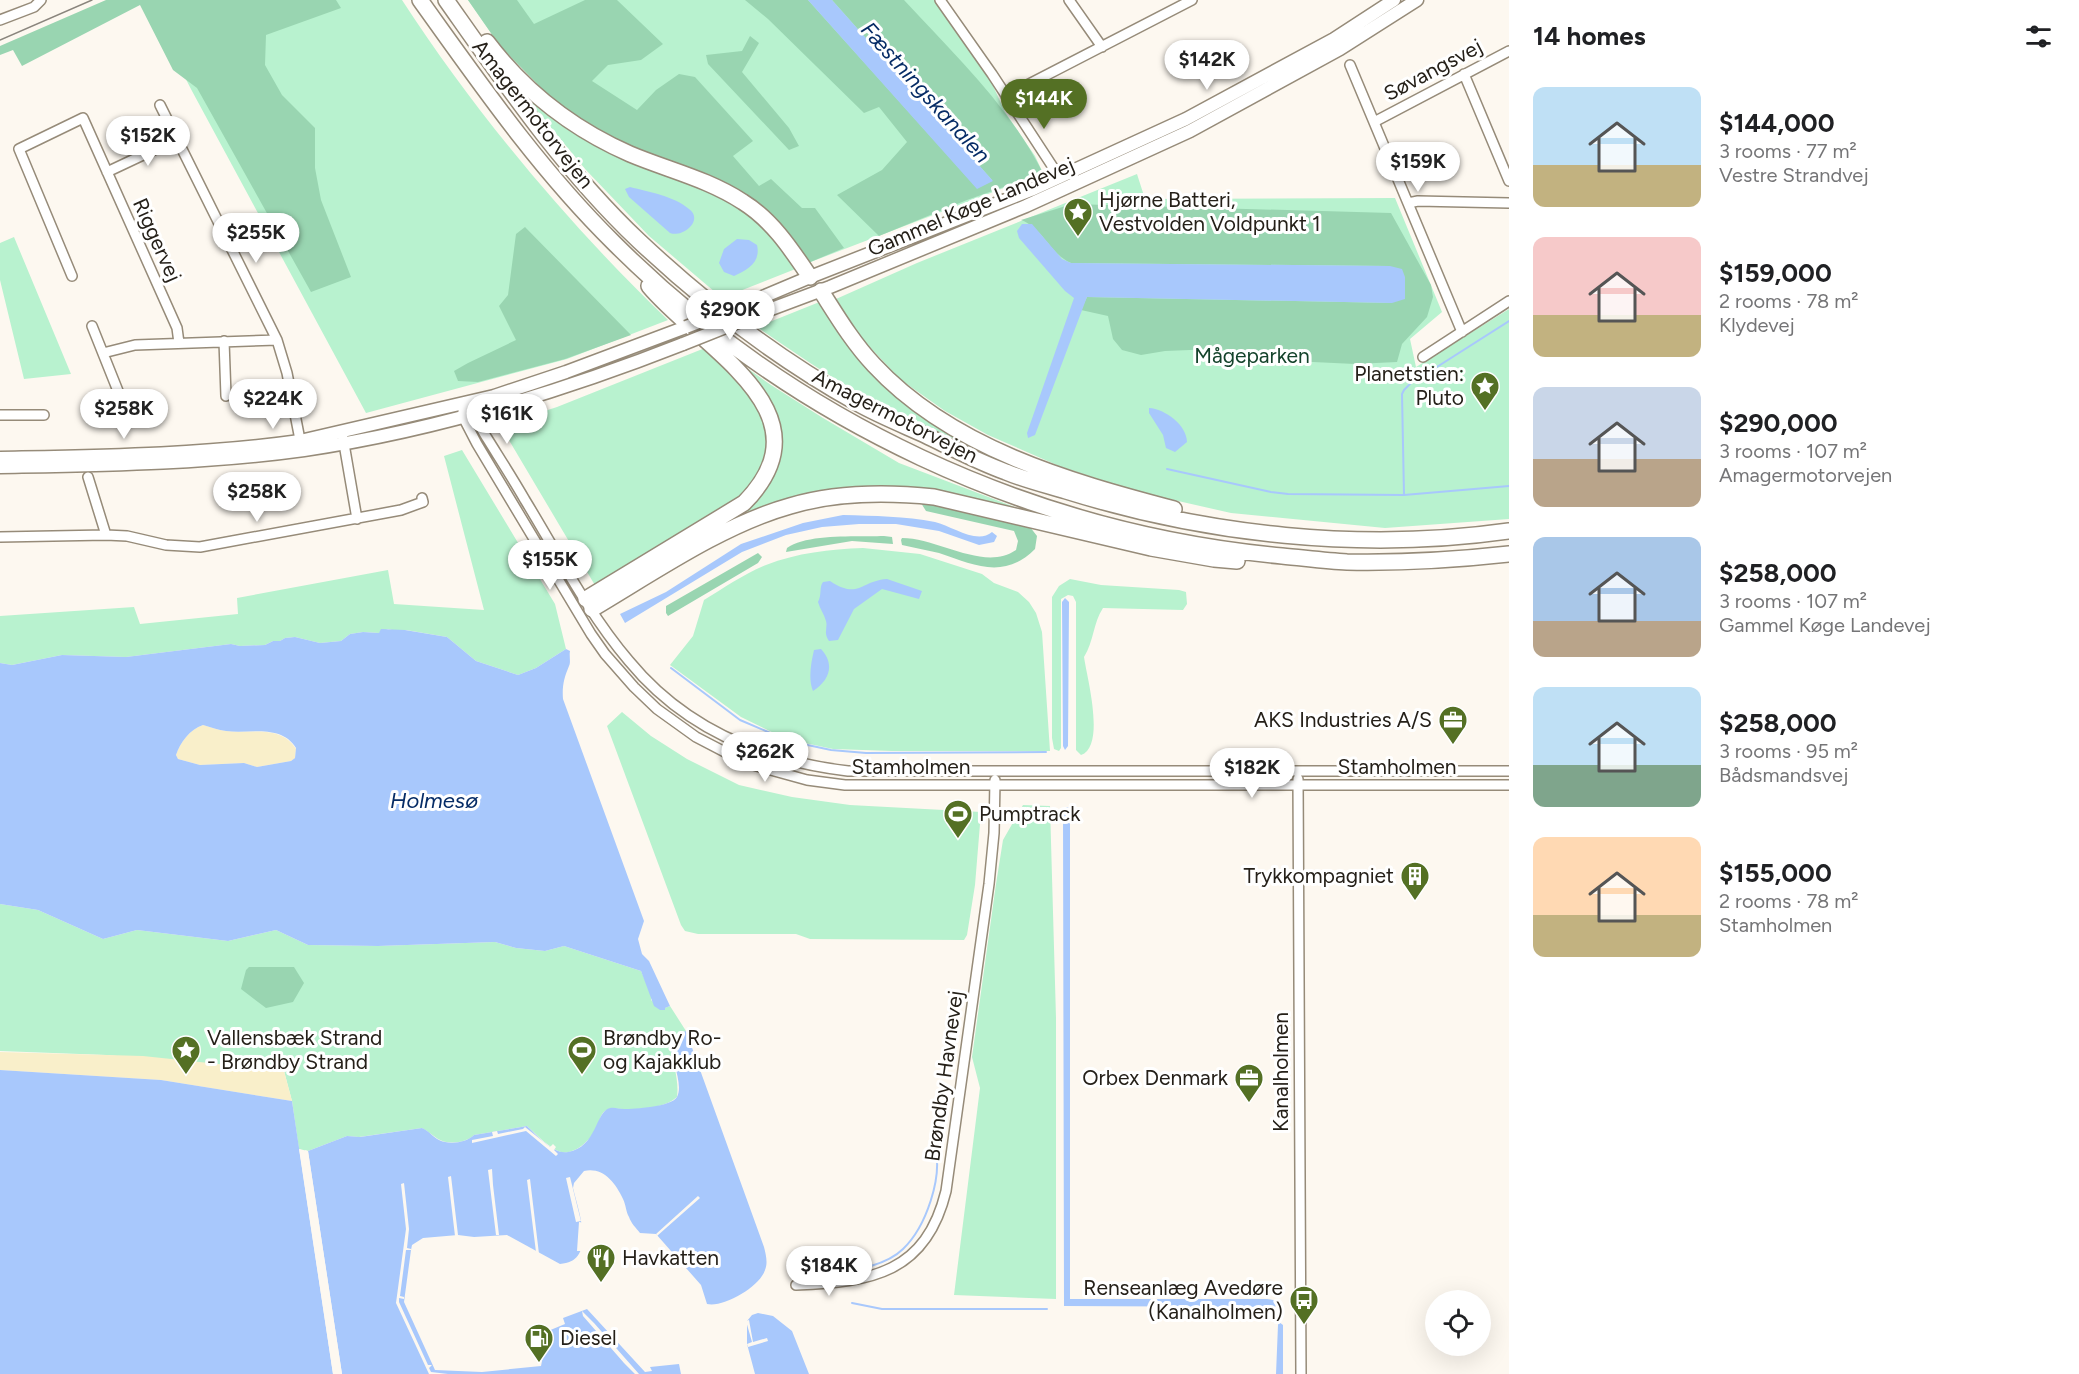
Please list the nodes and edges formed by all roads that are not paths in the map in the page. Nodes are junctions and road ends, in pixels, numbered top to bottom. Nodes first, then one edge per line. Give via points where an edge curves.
1 (41, 0) edge
2 (420, 0) edge
3 (446, 0) edge
4 (456, 0) edge
5 (940, 0) edge
6 (1068, 0) edge
7 (1189, 0) edge
8 (1394, 0) edge
9 (1417, 0) edge
10 (0, 20) edge
11 (1102, 47) junction
12 (1509, 51) edge
13 (1350, 65) dead end
14 (1464, 74) junction
15 (1006, 96) junction
16 (160, 105) dead end
17 (1374, 122) junction
18 (177, 139) junction
19 (107, 171) junction
20 (1060, 178) junction
21 (1509, 182) edge
22 (1408, 203) junction
23 (1509, 203) edge
24 (615, 244) junction
25 (72, 276) dead end
26 (810, 276) junction
27 (821, 291) junction
28 (1509, 301) edge
29 (92, 326) dead end
30 (1462, 332) junction
31 (277, 339) junction
32 (224, 341) junction
33 (179, 343) junction
34 (103, 353) junction
35 (1423, 357) dead end
36 (226, 396) dead end
37 (463, 404) junction
38 (115, 410) dead end
39 (0, 415) edge
40 (44, 415) dead end
41 (468, 416) junction
42 (343, 438) junction
43 (301, 445) junction
44 (0, 458) edge
45 (0, 467) edge
46 (88, 477) dead end
47 (422, 498) dead end
48 (357, 519) junction
49 (233, 531) dead end
50 (1509, 531) edge
51 (106, 535) junction
52 (1300, 536) junction
53 (0, 537) edge
54 (234, 541) junction
55 (1509, 554) edge
56 (1345, 562) junction
57 (585, 606) junction
58 (1298, 771) junction
59 (1509, 771) edge
60 (995, 772) junction
61 (1509, 784) edge
62 (995, 785) junction
63 (1298, 785) junction
64 (796, 1285) dead end
65 (1301, 1374) edge

1 - 10 street via 34,7
2 - 24 highway, Amagermotorvejen via 513,130
3 - 52 highway, Amagermotorvejen via 534,124 583,182 692,289 803,370 858,404 1006,473 1125,509
4 - 26 highway via 496,53 553,110 630,154 709,183 744,202 766,219
5 - 15 street
6 - 11 street
7 - 11 street
8 - 20 main road, Gammel Køge Landevej via 1334,39 1186,119
9 - 27 main road, Gammel Køge Landevej via 1340,49 1190,131 1070,187
11 - 15 street
12 - 14 street, Søvangsvej
13 - 17 street
14 - 17 street, Søvangsvej
14 - 21 street
15 - 20 street
16 - 18 street
17 - 22 street
18 - 19 street
18 - 31 street
19 - 25 street, Riggervej via 83,118 19,149
19 - 33 street, Riggervej via 177,328
20 - 26 main road, Gammel Køge Landevej
22 - 23 street
22 - 30 street
24 - 56 highway, Amagermotorvejen via 688,311 743,354 819,403 937,466 1000,492 1108,526 1206,547
24 - 57 highway via 662,302 755,388 770,416 773,448 764,479 744,503
26 - 27 main road
26 - 37 main road, Gammel Køge Landevej, bridge via 666,336
27 - 41 main road, Gammel Køge Landevej, bridge via 568,387
27 - 52 highway via 873,364 920,405 960,432 1018,460 1116,494
28 - 30 street
29 - 34 street
30 - 35 street
31 - 32 street
31 - 43 street
32 - 33 street
32 - 36 street
33 - 34 street via 135,345
34 - 38 street via 124,406
37 - 41 street, Stamholmen
37 - 42 main road, Gammel Køge Landevej
39 - 40 street
41 - 42 main road, Gammel Køge Landevej via 400,433
41 - 57 street, Stamholmen
41 - 57 street, Stamholmen
42 - 43 main road, Gammel Køge Landevej
42 - 48 street
43 - 44 main road, Gammel Køge Landevej
43 - 45 main road, Gammel Køge Landevej via 193,461
46 - 51 street
47 - 48 street via 423,502 401,510
48 - 54 street
49 - 54 street
50 - 52 highway, Amagermotorvejen via 1392,540
51 - 53 street
51 - 54 street via 182,548
55 - 56 highway, Amagermotorvejen
56 - 57 highway via 1214,559 1151,549 934,497 847,495 790,506 735,527
57 - 60 street, Stamholmen via 630,663 667,699 702,724 753,750 848,771
57 - 62 street, Stamholmen via 600,647 657,709 696,737 746,763 807,780 845,785
58 - 59 street, Stamholmen
58 - 60 street, Stamholmen
58 - 63 street, Kanalholmen
60 - 62 street, Brøndby Havnevej
61 - 63 street, Stamholmen
62 - 63 street, Stamholmen
62 - 64 street, Brøndby Havnevej via 989,884 942,1209 923,1242 895,1267 860,1280
63 - 65 street, Kanalholmen

